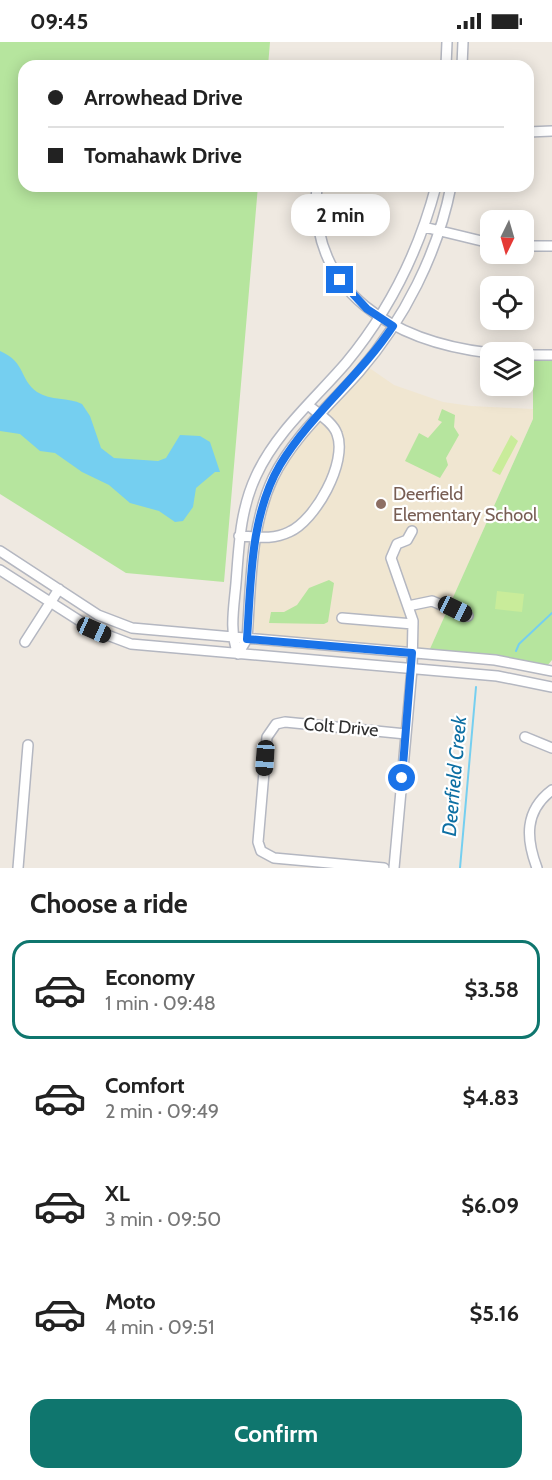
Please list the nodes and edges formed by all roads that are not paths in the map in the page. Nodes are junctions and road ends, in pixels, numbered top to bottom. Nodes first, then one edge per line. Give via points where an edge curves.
1 (447, 42) edge
2 (463, 42) edge
3 (446, 60) edge
4 (462, 60) edge
5 (534, 132) edge
6 (552, 132) edge
7 (317, 192) edge
8 (434, 192) edge
9 (449, 192) edge
10 (424, 226) junction
11 (439, 231) junction
12 (480, 241) edge
13 (534, 246) edge
14 (552, 246) edge
15 (379, 317) junction
16 (393, 326) junction
17 (480, 351) edge
18 (534, 355) edge
19 (552, 355) edge
20 (308, 405) junction
21 (320, 415) junction
22 (412, 531) dead end
23 (239, 536) junction
24 (256, 537) junction
25 (0, 551) edge
26 (0, 570) edge
27 (59, 589) junction
28 (50, 603) junction
29 (408, 606) junction
30 (468, 616) dead end
31 (342, 618) dead end
32 (412, 624) junction
33 (231, 638) junction
34 (247, 639) junction
35 (25, 642) dead end
36 (412, 653) junction
37 (238, 654) junction
38 (412, 669) junction
39 (552, 671) edge
40 (552, 687) edge
41 (406, 734) junction
42 (525, 737) dead end
43 (28, 745) dead end
44 (552, 748) edge
45 (552, 790) edge
46 (18, 868) edge
47 (384, 868) edge
48 (394, 868) edge
49 (537, 868) edge

1 - 3 street
2 - 4 street
5 - 6 street
7 - 15 street via 319,231 327,258 347,289
8 - 10 street
9 - 11 street
10 - 11 street
10 - 15 street via 405,273
11 - 12 street
11 - 16 street via 426,265
13 - 14 street
15 - 16 street
15 - 20 street via 361,345
16 - 17 street via 427,340
16 - 21 street via 360,371
18 - 19 street
20 - 21 street
20 - 23 street via 257,474
21 - 24 street via 280,465 266,494
21 - 24 street via 335,429 339,443 337,463 319,504 308,519 290,532
22 - 29 street via 407,540 397,544 391,558
23 - 24 street
23 - 33 street
24 - 34 street
25 - 27 street
26 - 28 street
27 - 28 street
27 - 33 street via 98,615 132,628
28 - 35 street
28 - 37 street via 120,641
29 - 30 street via 432,601
29 - 32 street
31 - 32 street
32 - 36 street
33 - 34 street
33 - 37 street
34 - 36 street
34 - 37 street
36 - 38 street
36 - 39 street via 495,660
37 - 38 street
38 - 40 street via 497,676
38 - 41 street
41 - 47 street, Colt Drive via 285,722 276,724 267,737 258,842 266,855
41 - 48 street
42 - 44 street
43 - 46 street
45 - 49 street via 536,807 528,829

